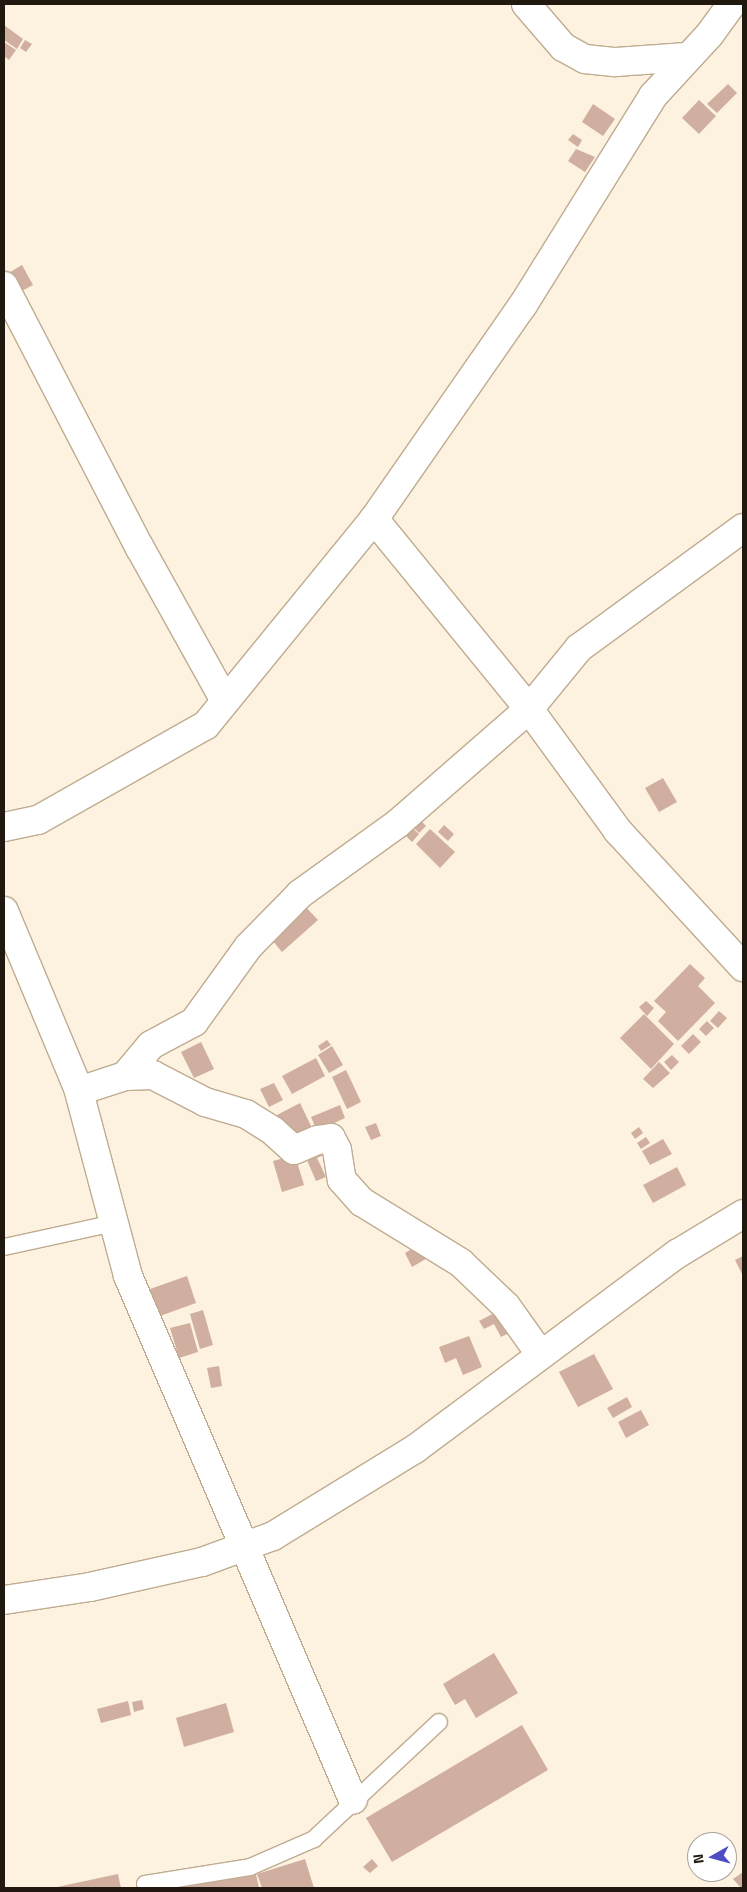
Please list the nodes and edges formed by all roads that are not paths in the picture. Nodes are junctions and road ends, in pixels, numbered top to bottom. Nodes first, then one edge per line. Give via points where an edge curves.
1 (526, 4) edge
2 (732, 4) edge
3 (686, 57) junction
4 (4, 286) edge
5 (374, 519) junction
6 (743, 528) edge
7 (224, 699) junction
8 (529, 709) junction
9 (4, 827) edge
10 (4, 912) edge
11 (743, 967) edge
12 (125, 1076) junction
13 (79, 1091) junction
14 (743, 1214) edge
15 (114, 1223) junction
16 (4, 1246) edge
17 (541, 1356) junction
18 (245, 1549) junction
19 (4, 1600) edge
20 (440, 1722) dead end
21 (353, 1800) junction
22 (145, 1884) dead end

1 - 3 street via 564,46 585,59 616,62
2 - 3 street via 710,34
3 - 5 street via 653,96 522,305
4 - 7 street via 140,548
5 - 7 street
5 - 8 street
6 - 8 street via 580,648
7 - 9 street via 206,725 38,820
8 - 11 street via 618,831
8 - 12 street via 397,824 300,894 248,948 194,1022 152,1045
10 - 13 street
12 - 13 street
12 - 17 street via 153,1076 205,1102 246,1114 274,1131 294,1150 331,1138 337,1150 342,1180 362,1202 461,1263 506,1306
13 - 15 street
14 - 17 street via 677,1254
15 - 16 lane
15 - 18 street via 128,1276
17 - 18 street via 415,1449 281,1532
18 - 19 street via 90,1587
18 - 21 street
20 - 21 lane
21 - 22 lane via 314,1839 250,1867

